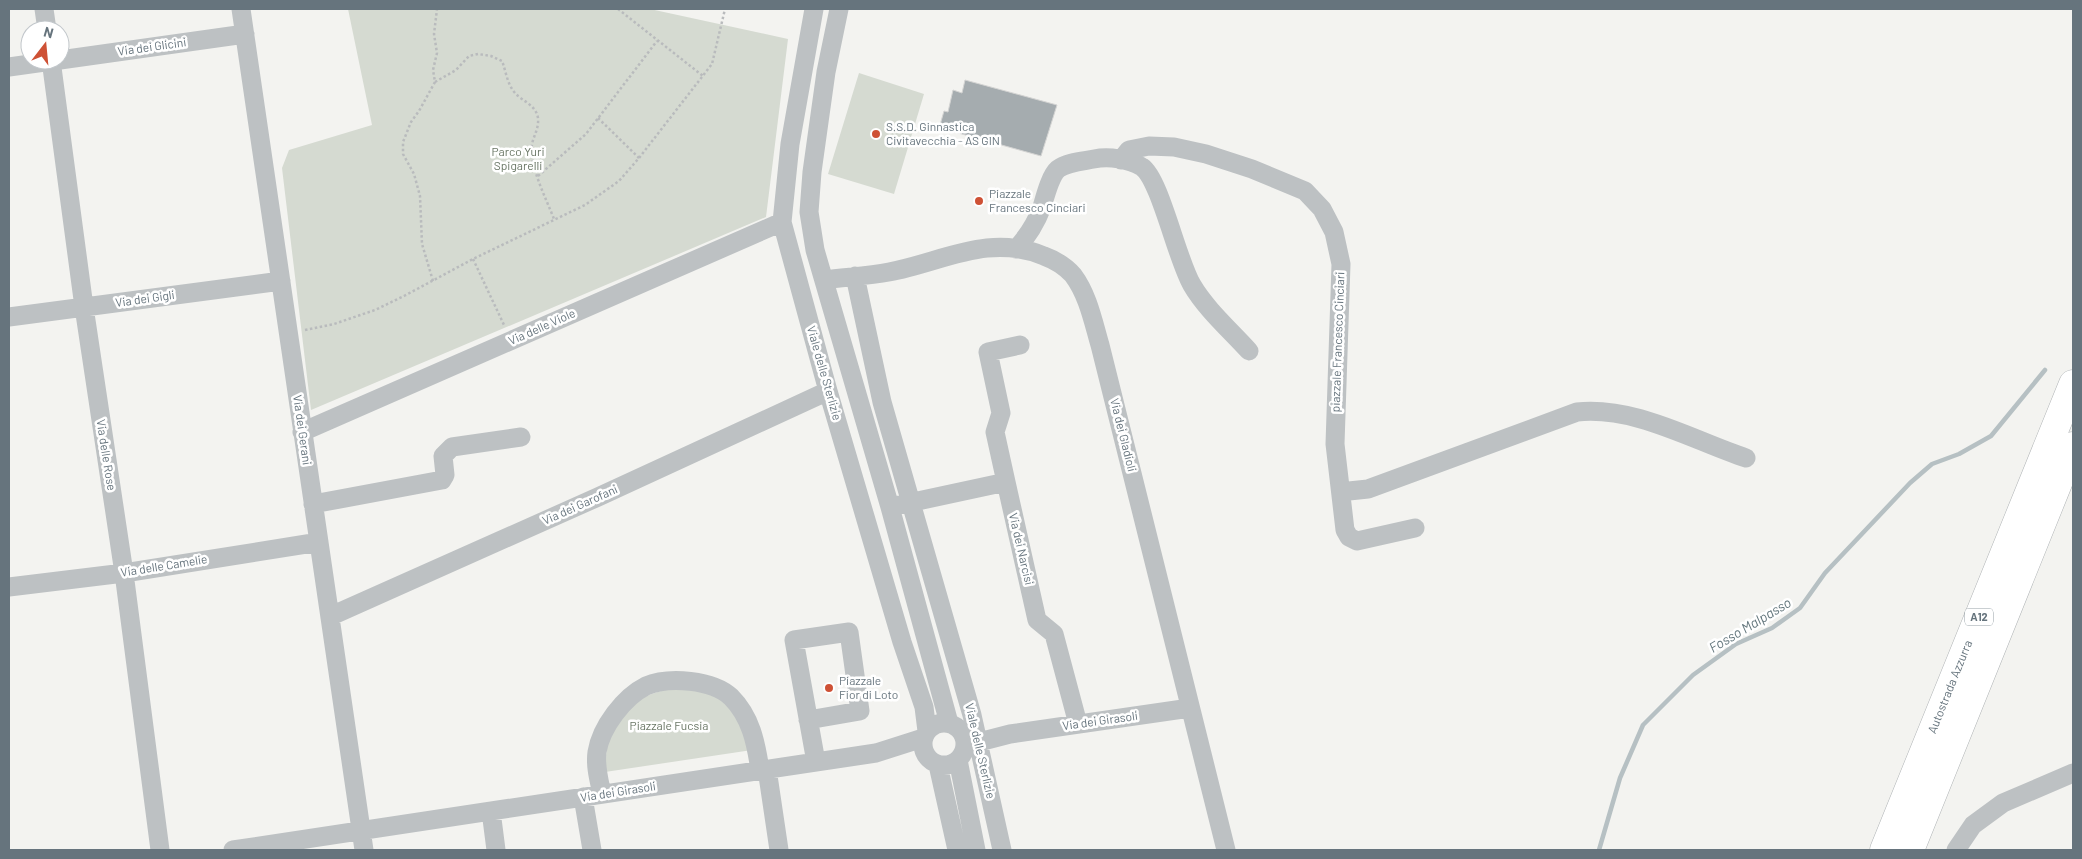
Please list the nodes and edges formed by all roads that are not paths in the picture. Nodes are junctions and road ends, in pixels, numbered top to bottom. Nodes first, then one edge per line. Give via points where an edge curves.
1 (241, 9) edge
2 (814, 9) edge
3 (839, 9) edge
4 (245, 34) junction
5 (70, 58) edge
6 (56, 70) edge
7 (1121, 160) junction
8 (782, 222) junction
9 (1016, 248) junction
10 (855, 276) junction
11 (824, 280) junction
12 (281, 281) junction
13 (84, 307) junction
14 (9, 318) edge
15 (1020, 345) dead end
16 (1249, 351) dead end
17 (2073, 384) edge
18 (828, 391) junction
19 (302, 432) junction
20 (521, 436) dead end
21 (2073, 446) edge
22 (1746, 458) dead end
23 (1006, 482) junction
24 (1341, 490) junction
25 (911, 503) junction
26 (313, 504) junction
27 (890, 507) junction
28 (1415, 528) dead end
29 (319, 542) junction
30 (124, 573) junction
31 (9, 587) edge
32 (331, 616) junction
33 (1190, 708) junction
34 (808, 720) junction
35 (1078, 724) junction
36 (925, 735) junction
37 (965, 740) junction
38 (876, 753) junction
39 (933, 761) junction
40 (816, 762) junction
41 (763, 770) junction
42 (2073, 773) edge
43 (592, 795) junction
44 (491, 811) junction
45 (361, 831) junction
46 (160, 850) edge
47 (233, 850) edge
48 (364, 850) edge
49 (496, 850) edge
50 (592, 850) edge
51 (779, 850) edge
52 (957, 850) edge
53 (976, 850) edge
54 (1002, 850) edge
55 (1226, 850) edge
56 (1884, 850) edge
57 (1910, 850) edge
58 (1956, 850) edge

1 - 4 street, Via dei Gerani
2 - 8 street, Viale delle Sterlizie via 790,144
3 - 11 street, Viale delle Sterlizie via 826,72 809,212
4 - 5 street, Via dei Glicini
4 - 12 street, Via dei Gerani
6 - 13 street, Via delle Rose
7 - 9 street via 1107,157 1075,162 1058,169 1029,235
7 - 16 street via 1143,168 1156,186 1180,261 1192,286
7 - 24 street, piazzale Francesco Cinciari via 1129,150 1149,146 1206,154 1252,168 1305,191 1322,209 1334,232 1341,264 1335,444
8 - 18 street, Viale delle Sterlizie
8 - 19 street, Via delle Viole
9 - 10 street, Via dei Gladioli via 997,246 959,252 890,272
9 - 33 street, Via dei Gladioli via 1057,261 1072,274 1088,301
10 - 11 street, Via dei Gladioli
10 - 25 street, Viale delle Sterlizie via 882,402
11 - 27 street, Viale delle Sterlizie
12 - 13 street, Via dei Gigli
12 - 19 street, Via dei Gerani
13 - 14 street, Via dei Gigli
13 - 30 street, Via delle Rose
15 - 23 street, Via dei Narcisi via 988,352 1001,413 995,432
17 - 56 highway, Autostrada Azzurra / A12
18 - 32 street, Via dei Garofani
18 - 36 street, Viale delle Sterlizie via 924,707
19 - 26 street, Via dei Gerani
20 - 26 street via 452,447 443,456 445,475 442,480
21 - 57 highway, Autostrada Azzurra / A12
22 - 24 street via 1653,423 1596,410 1577,412 1368,489
23 - 25 street
23 - 35 street, Via dei Narcisi via 1037,620 1054,634
24 - 28 street, piazzale Francesco Cinciari via 1342,515 1349,537 1357,541
25 - 27 street
25 - 37 street, Viale delle Sterlizie
26 - 29 street, Via dei Gerani
27 - 37 street, Viale delle Sterlizie
29 - 30 street, Via delle Camelie
29 - 32 street, Via dei Gerani
30 - 31 street, Via delle Camelie
30 - 46 street, Via delle Rose
32 - 45 street, Via dei Gerani
33 - 35 street, Via dei Girasoli
33 - 55 street, Via dei Gladioli
34 - 34 street via 794,640 849,632 860,711
34 - 40 street
35 - 37 street, Via dei Girasoli
36 - 37 street via 933,725 941,722
36 - 38 street, Via dei Girasoli
36 - 39 street via 922,747
37 - 39 street via 947,765
37 - 53 street, Viale delle Sterlizie
37 - 54 street, Viale delle Sterlizie
38 - 39 street, Via dei Girasoli
38 - 40 street, Via dei Girasoli
39 - 52 street
40 - 41 street, Via dei Girasoli
41 - 43 street, Via dei Girasoli
41 - 43 street via 748,720 729,696 708,685 669,682 648,686 629,698 615,714 597,751
41 - 51 street
42 - 58 street via 2003,803 1973,825
43 - 44 street, Via dei Girasoli
43 - 50 street
44 - 45 street, Via dei Girasoli
44 - 49 street
45 - 47 street, Via dei Girasoli
45 - 48 street, Via dei Gerani

